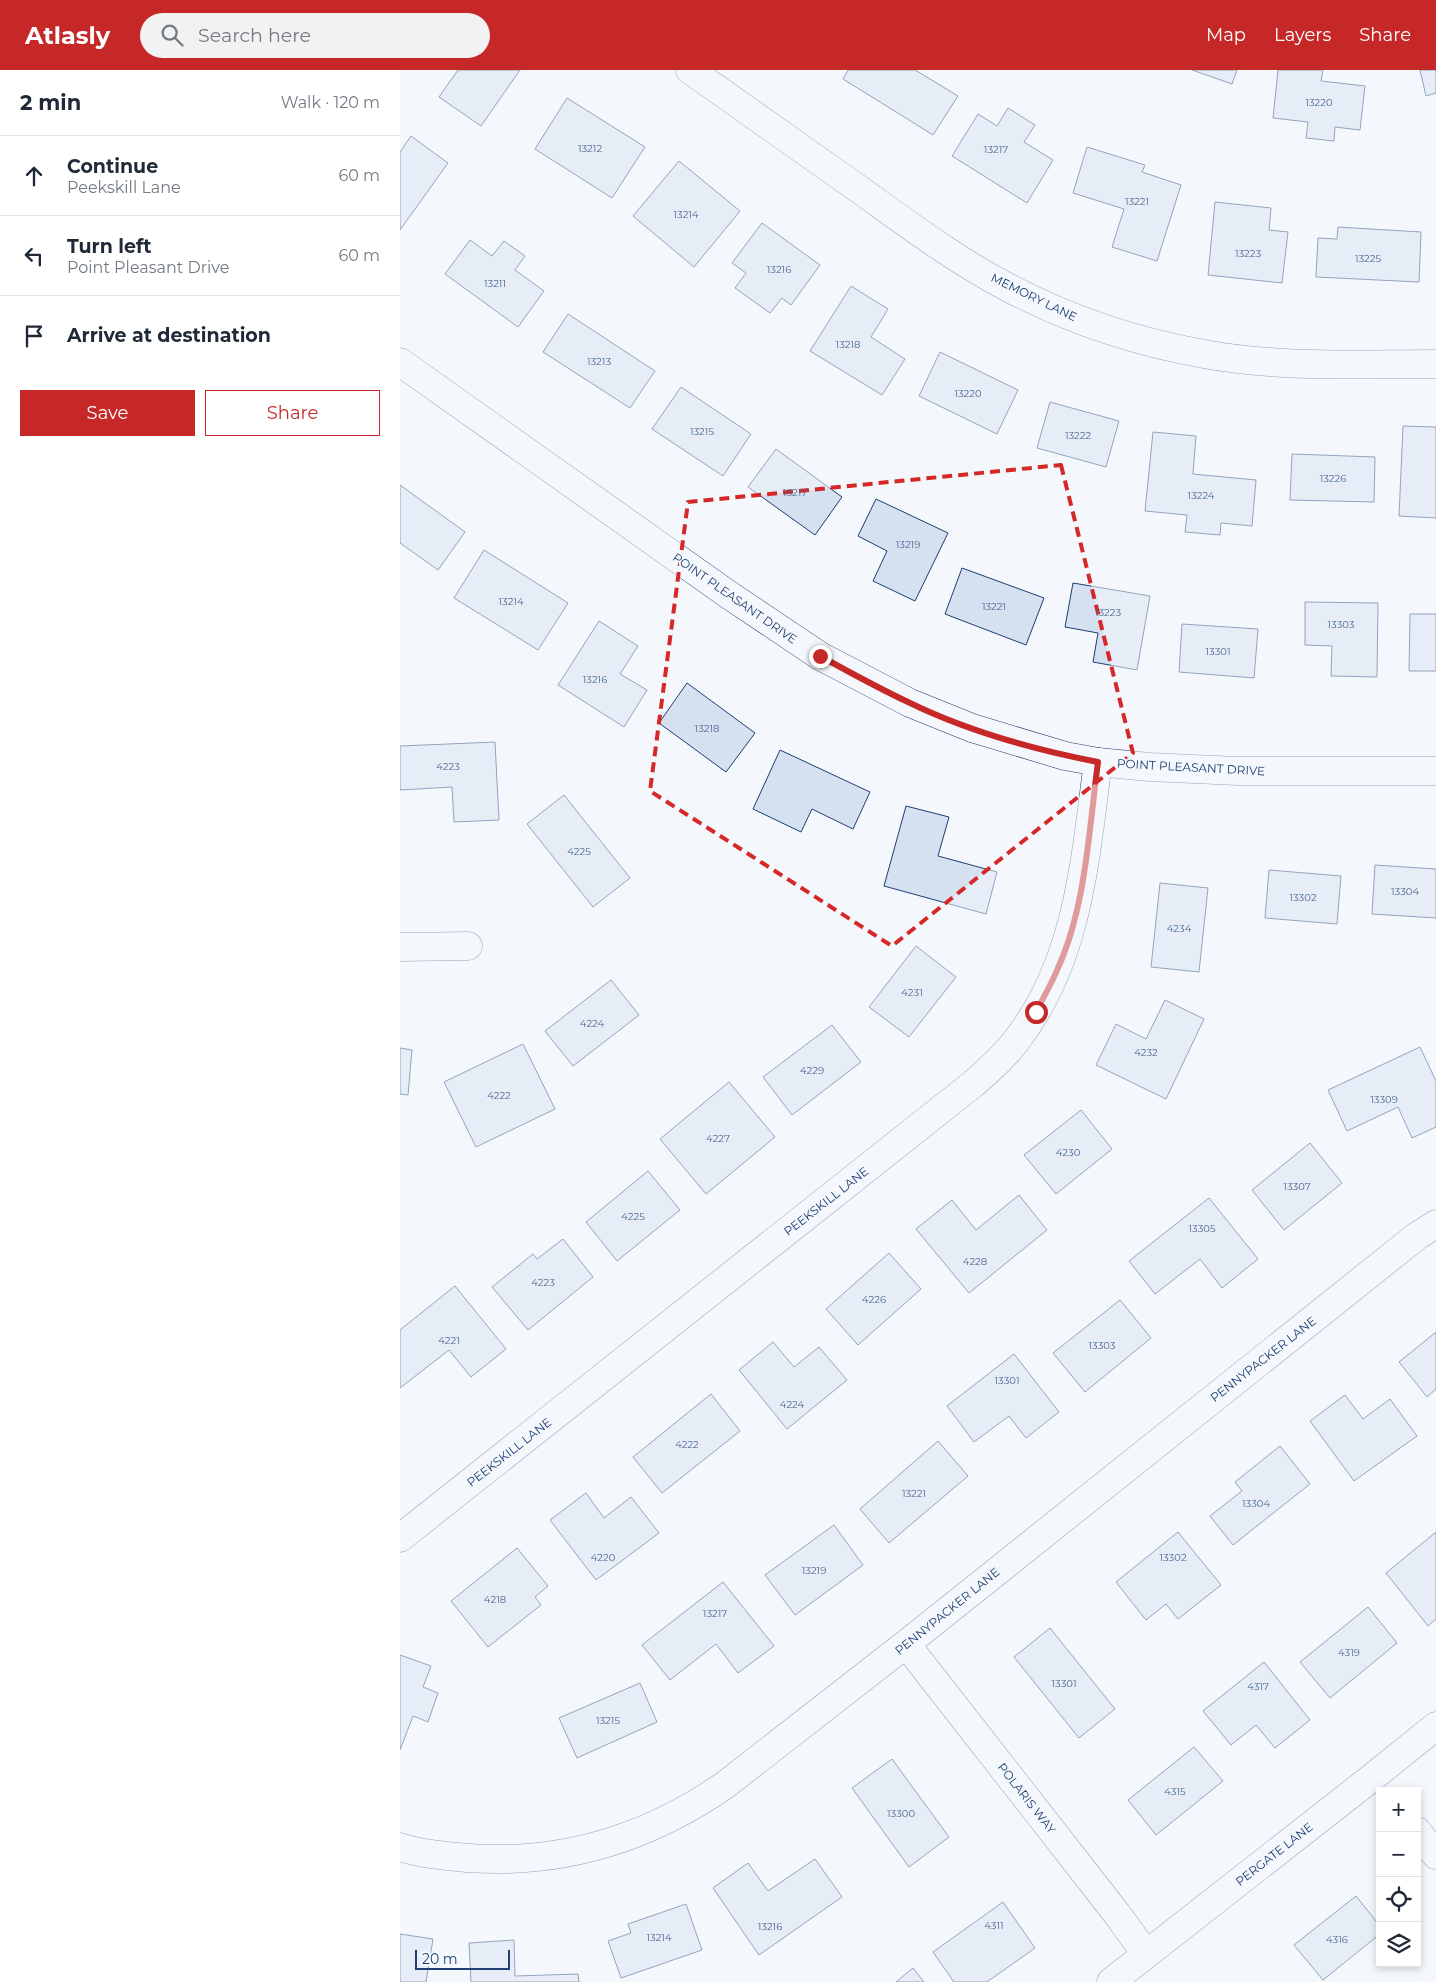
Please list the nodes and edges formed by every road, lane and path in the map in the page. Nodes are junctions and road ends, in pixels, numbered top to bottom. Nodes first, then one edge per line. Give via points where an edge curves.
1 (690, 70) edge
2 (400, 362) edge
3 (1436, 364) edge
4 (1098, 762) junction
5 (1436, 771) edge
6 (468, 946) dead end
7 (400, 947) edge
8 (1436, 1224) edge
9 (400, 1538) edge
10 (906, 1644) junction
11 (1436, 1726) edge
12 (1380, 1784) edge
13 (1418, 1832) edge
14 (400, 1847) edge
15 (1436, 1855) edge
16 (1146, 1954) junction
17 (1111, 1982) edge

1 - 3 street, MEMORY LANE via 949,253 1062,313 1156,344 1206,354 1297,364
2 - 4 street, POINT PLEASANT DRIVE via 820,656 910,703 972,728 1065,756
4 - 5 street, POINT PLEASANT DRIVE via 1238,771
4 - 9 street, PEEKSKILL LANE via 1082,884 1070,935 1059,967 1036,1012 998,1062
6 - 7 street
8 - 10 street, PENNYPACKER LANE
10 - 14 street, PENNYPACKER LANE via 725,1786 702,1802 646,1830 598,1846 544,1857 493,1860 448,1857
10 - 16 street, POLARIS WAY
11 - 12 street, PERGATE LANE
12 - 16 street, PERGATE LANE
13 - 15 street
16 - 17 street, PERGATE LANE

